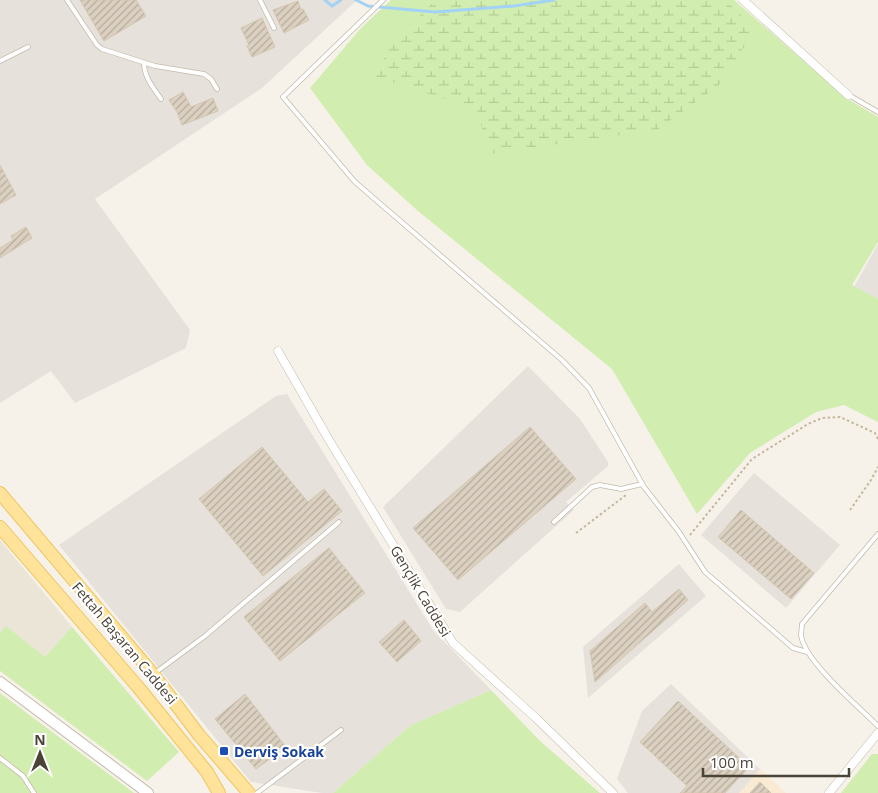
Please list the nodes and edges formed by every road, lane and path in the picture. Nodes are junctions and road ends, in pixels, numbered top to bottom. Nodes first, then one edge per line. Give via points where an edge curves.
1 (67, 0) edge
2 (260, 0) edge
3 (383, 0) edge
4 (744, 0) edge
5 (274, 28) dead end
6 (28, 47) dead end
7 (0, 62) edge
8 (144, 63) junction
9 (217, 89) dead end
10 (848, 95) joint
11 (161, 98) dead end
12 (878, 112) edge
13 (278, 351) dead end
14 (878, 439) edge
15 (878, 467) edge
16 (642, 484) junction
17 (0, 493) edge
18 (850, 510) dead end
19 (339, 522) dead end
20 (554, 522) dead end
21 (0, 527) edge
22 (576, 533) dead end
23 (878, 534) edge
24 (685, 541) junction
25 (807, 652) junction
26 (153, 674) junction
27 (0, 682) edge
28 (878, 726) edge
29 (341, 730) dead end
30 (878, 733) edge
31 (0, 758) edge
32 (217, 791) edge
33 (34, 793) edge
34 (148, 793) edge
35 (249, 793) edge
36 (257, 793) edge
37 (612, 793) edge
38 (829, 793) edge

1 - 8 lane via 97,45
2 - 5 lane
3 - 16 lane via 283,96 355,182 562,360 589,388
4 - 10 street
6 - 7 lane
8 - 9 lane via 204,74
8 - 11 lane via 148,80
10 - 12 lane
13 - 37 street, Gençlik Caddesi via 453,643 537,718
14 - 24 path via 875,433 840,417 822,418 808,424 752,459
15 - 18 path
16 - 20 lane via 621,489 592,487
16 - 22 path
16 - 24 lane
17 - 26 main road, Fettah Başaran Caddesi
19 - 26 lane via 205,636
21 - 32 main road, Fettah Başaran Caddesi via 138,687 207,772
23 - 25 lane via 802,624 801,635
24 - 25 lane via 705,572 793,648
25 - 28 lane
26 - 35 main road, Fettah Başaran Caddesi
27 - 34 street
29 - 36 lane
30 - 38 street
31 - 33 lane via 23,776

